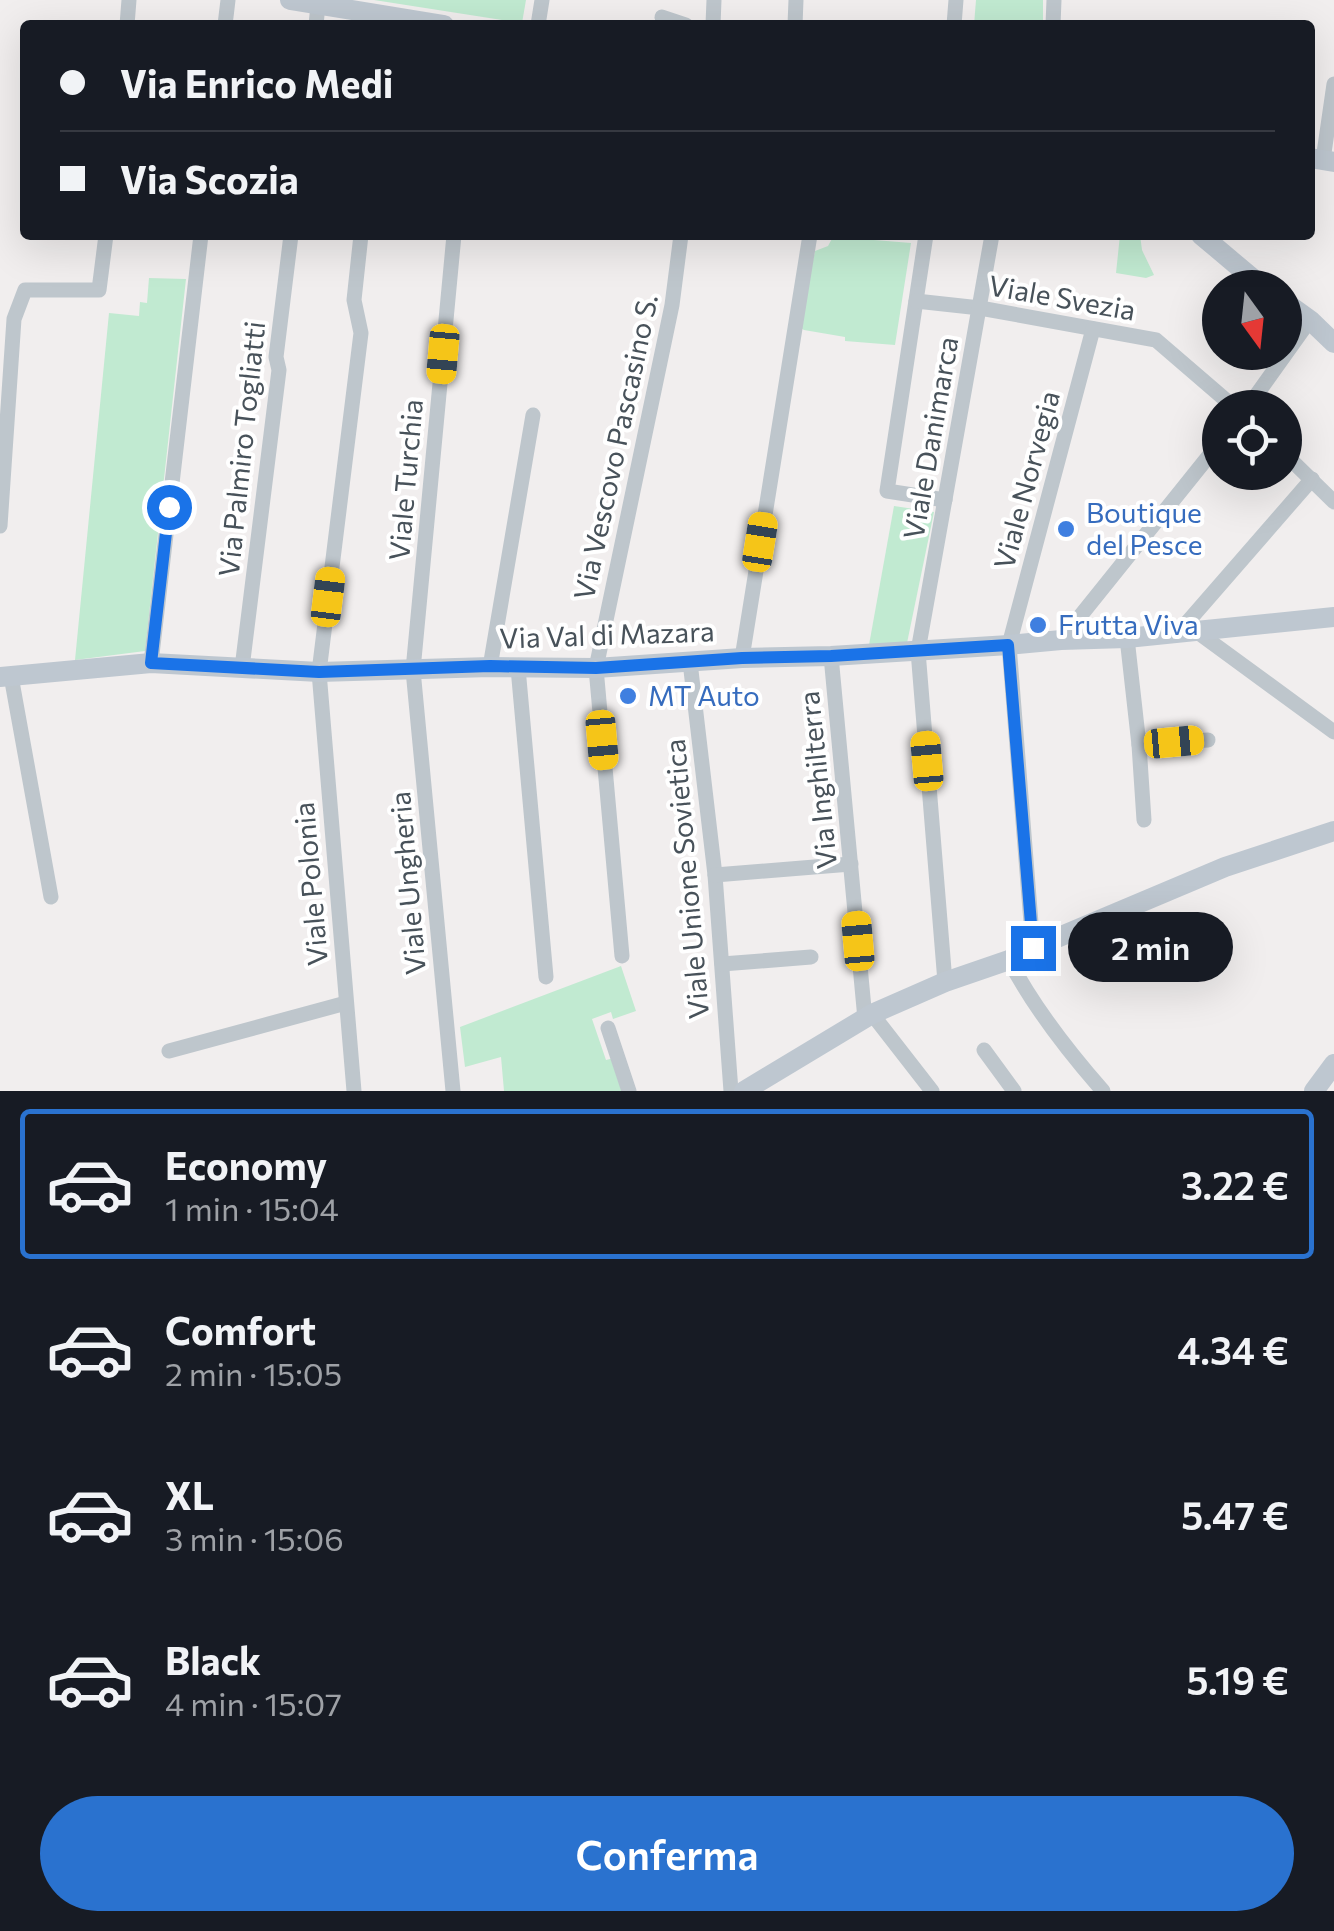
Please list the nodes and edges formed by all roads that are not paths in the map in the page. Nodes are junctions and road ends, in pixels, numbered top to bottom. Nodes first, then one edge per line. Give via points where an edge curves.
1 (290, 0) edge
2 (317, 15) edge
3 (662, 17) dead end
4 (385, 20) edge
5 (671, 20) edge
6 (1334, 84) edge
7 (1322, 160) edge
8 (105, 240) edge
9 (199, 240) edge
10 (290, 240) edge
11 (360, 240) edge
12 (454, 240) edge
13 (680, 240) edge
14 (809, 240) edge
15 (925, 240) edge
16 (991, 240) edge
17 (1207, 240) edge
18 (1243, 270) edge
19 (916, 302) junction
20 (980, 308) junction
21 (1302, 314) edge
22 (1310, 320) junction
23 (1093, 328) junction
24 (1334, 344) edge
25 (1214, 390) edge
26 (1260, 390) edge
27 (532, 415) dead end
28 (1202, 464) edge
29 (1302, 470) edge
30 (1312, 479) junction
31 (945, 500) junction
32 (1334, 502) edge
33 (0, 526) edge
34 (1334, 616) edge
35 (1187, 632) junction
36 (1127, 638) junction
37 (1061, 640) junction
38 (1008, 645) junction
39 (918, 651) junction
40 (831, 656) junction
41 (742, 658) junction
42 (690, 662) junction
43 (151, 663) junction
44 (490, 666) junction
45 (242, 668) junction
46 (518, 668) junction
47 (596, 668) junction
48 (413, 670) junction
49 (319, 672) junction
50 (6, 677) edge
51 (1334, 732) edge
52 (1208, 740) dead end
53 (1139, 745) junction
54 (1144, 820) dead end
55 (1334, 831) edge
56 (851, 864) junction
57 (715, 874) junction
58 (51, 897) dead end
59 (1033, 948) junction
60 (622, 956) dead end
61 (812, 957) dead end
62 (1009, 960) junction
63 (722, 964) junction
64 (546, 977) dead end
65 (945, 982) junction
66 (346, 1003) junction
67 (868, 1016) junction
68 (608, 1028) dead end
69 (984, 1050) dead end
70 (169, 1051) dead end
71 (1334, 1064) edge
72 (354, 1091) edge
73 (454, 1091) edge
74 (628, 1091) edge
75 (731, 1091) edge
76 (744, 1091) edge
77 (932, 1091) edge
78 (1014, 1091) edge
79 (1103, 1091) edge
80 (1314, 1091) edge

1 - 2 street
2 - 4 street
3 - 5 street
6 - 7 street
8 - 33 street via 99,290 25,290 14,320
9 - 43 street
10 - 45 street, Via Palmiro Togliatti
11 - 49 street, Viale Polonia via 354,300 361,333
12 - 48 street, Viale Turchia
13 - 47 street, Via Vescovo Pascasino S.
14 - 41 street
15 - 19 street
16 - 20 street, Viale Danimarca
17 - 18 street
19 - 20 street, Viale Svezia
19 - 31 street via 887,491
20 - 23 street, Viale Svezia
20 - 31 street, Viale Danimarca
21 - 22 street
22 - 24 street
22 - 26 street
23 - 25 street, Viale Svezia via 1156,340
23 - 38 street, Viale Norvegia
27 - 44 street
28 - 37 street
29 - 30 street
30 - 32 street
30 - 35 street
31 - 39 street, Viale Danimarca
34 - 35 street, Via Val di Mazara
35 - 36 street, Via Val di Mazara
35 - 51 street
36 - 37 street, Via Val di Mazara
36 - 53 street
37 - 38 street, Via Val di Mazara
38 - 39 street, Via Val di Mazara
38 - 59 street, Viale Norvegia
39 - 40 street, Via Val di Mazara
39 - 65 street, Viale Danimarca
40 - 41 street, Via Val di Mazara
40 - 56 street, Via Inghilterra
41 - 42 street, Via Val di Mazara
42 - 47 street, Via Val di Mazara
42 - 57 street, Viale Unione Sovietica
43 - 45 street, Via Val di Mazara
43 - 50 street, Via Val di Mazara
44 - 46 street, Via Val di Mazara
44 - 48 street, Via Val di Mazara
45 - 49 street, Via Val di Mazara
46 - 47 street, Via Val di Mazara
46 - 64 street
47 - 60 street, Via Vescovo Pascasino S.
48 - 49 street, Via Val di Mazara
48 - 73 street, Viale Ungheria
49 - 66 street, Viale Polonia
50 - 58 street
52 - 53 street
53 - 54 street
55 - 59 street via 1225,867
56 - 57 street
56 - 67 street, Via Inghilterra
57 - 63 street, Viale Unione Sovietica
59 - 62 street
61 - 63 street
62 - 65 street
62 - 79 street via 1028,997
63 - 75 street, Viale Unione Sovietica
65 - 67 street
66 - 70 street
66 - 72 street, Viale Polonia
67 - 76 street
67 - 77 street
68 - 74 street
69 - 78 street
71 - 80 street

